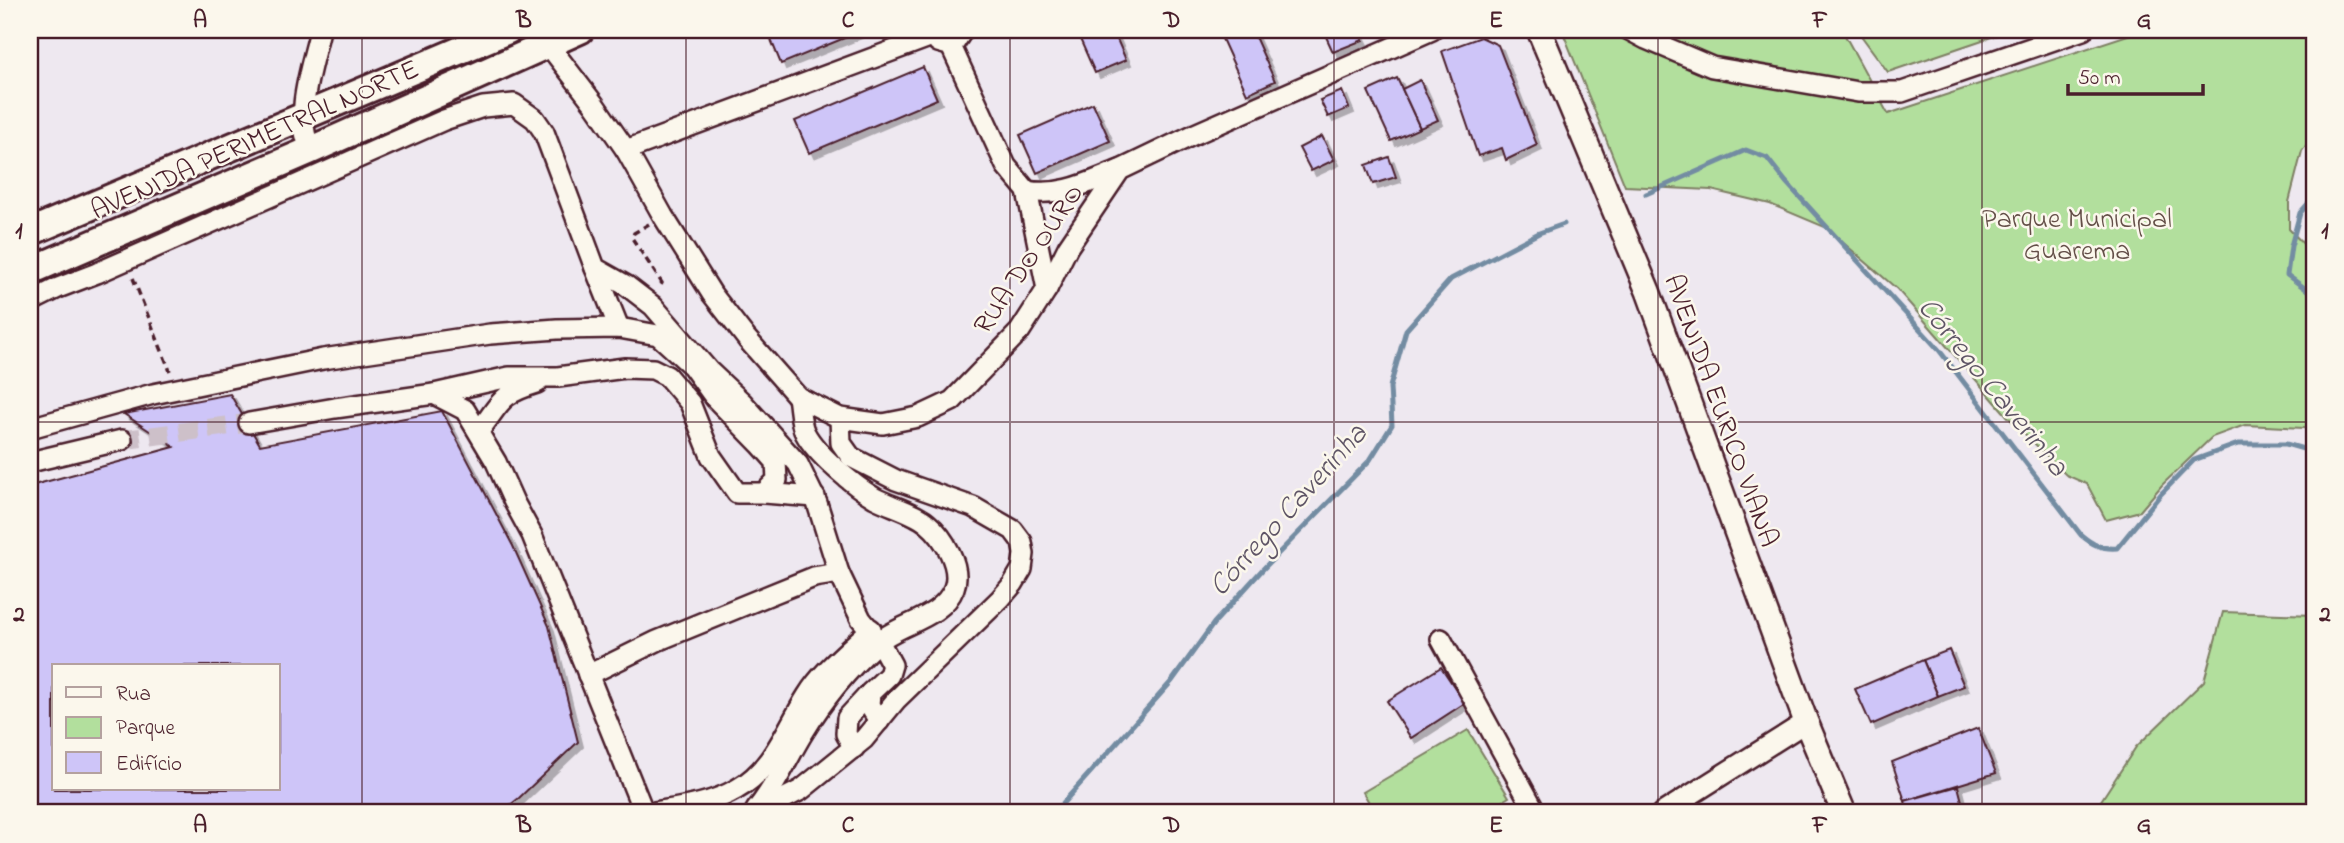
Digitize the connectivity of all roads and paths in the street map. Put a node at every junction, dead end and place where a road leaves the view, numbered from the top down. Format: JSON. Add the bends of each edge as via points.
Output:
{"nodes":[{"id":1,"x":320,"y":30,"type":"edge"},
{"id":2,"x":508,"y":30,"type":"edge"},
{"id":3,"x":580,"y":30,"type":"edge"},
{"id":4,"x":1432,"y":30,"type":"edge"},
{"id":5,"x":1539,"y":30,"type":"edge"},
{"id":6,"x":1629,"y":30,"type":"edge"},
{"id":7,"x":2083,"y":30,"type":"edge"},
{"id":8,"x":931,"y":33,"type":"edge"},
{"id":9,"x":957,"y":37,"type":"edge"},
{"id":10,"x":547,"y":44,"type":"junction"},
{"id":11,"x":302,"y":116,"type":"junction"},
{"id":12,"x":311,"y":149,"type":"junction"},
{"id":13,"x":626,"y":150,"type":"junction"},
{"id":14,"x":1120,"y":170,"type":"junction"},
{"id":15,"x":1027,"y":191,"type":"junction"},
{"id":16,"x":639,"y":229,"type":"dead end"},
{"id":17,"x":30,"y":232,"type":"edge"},
{"id":18,"x":126,"y":260,"type":"junction"},
{"id":19,"x":595,"y":268,"type":"junction"},
{"id":20,"x":30,"y":271,"type":"edge"},
{"id":21,"x":1047,"y":289,"type":"junction"},
{"id":22,"x":30,"y":302,"type":"edge"},
{"id":23,"x":648,"y":302,"type":"junction"},
{"id":24,"x":619,"y":328,"type":"junction"},
{"id":25,"x":663,"y":329,"type":"junction"},
{"id":26,"x":558,"y":377,"type":"junction"},
{"id":27,"x":178,"y":389,"type":"junction"},
{"id":28,"x":434,"y":394,"type":"junction"},
{"id":29,"x":798,"y":397,"type":"junction"},
{"id":30,"x":840,"y":418,"type":"junction"},
{"id":31,"x":249,"y":423,"type":"tunnel mouth"},
{"id":32,"x":30,"y":428,"type":"edge"},
{"id":33,"x":479,"y":431,"type":"junction"},
{"id":34,"x":122,"y":440,"type":"tunnel mouth"},
{"id":35,"x":30,"y":462,"type":"edge"},
{"id":36,"x":764,"y":493,"type":"junction"},
{"id":37,"x":815,"y":497,"type":"junction"},
{"id":38,"x":839,"y":573,"type":"junction"},
{"id":39,"x":875,"y":635,"type":"junction"},
{"id":40,"x":1441,"y":639,"type":"dead end"},
{"id":41,"x":587,"y":675,"type":"junction"},
{"id":42,"x":870,"y":693,"type":"junction"},
{"id":43,"x":879,"y":721,"type":"junction"},
{"id":44,"x":1806,"y":722,"type":"junction"},
{"id":45,"x":854,"y":748,"type":"junction"},
{"id":46,"x":646,"y":813,"type":"edge"},
{"id":47,"x":755,"y":813,"type":"edge"},
{"id":48,"x":1536,"y":813,"type":"edge"},
{"id":49,"x":1662,"y":813,"type":"edge"},
{"id":50,"x":1844,"y":813,"type":"edge"}],
"edges":[{"from":1,"to":11,"type":"street"},
{"from":2,"to":11,"type":"highway","name":"AVENIDA PERIMETRAL NORTE"},
{"from":3,"to":10,"type":"highway","name":"AVENIDA PERIMETRAL NORTE"},
{"from":4,"to":14,"type":"street","name":"RUA DO OURO"},
{"from":5,"to":44,"type":"main road","name":"AVENIDA EURICO VIANA","via":[[1648,291]]},
{"from":6,"to":7,"type":"street","via":[[1712,67],[1858,93],[1902,92]]},
{"from":8,"to":9,"type":"street","via":[[940,43]]},
{"from":8,"to":13,"type":"street"},
{"from":9,"to":15,"type":"street","via":[[1006,166]]},
{"from":10,"to":12,"type":"highway","name":"AVENIDA PERIMETRAL NORTE"},
{"from":10,"to":13,"type":"street","name":"RUA DO OURO"},
{"from":11,"to":12,"type":"street"},
{"from":11,"to":17,"type":"highway","name":"AVENIDA PERIMETRAL NORTE"},
{"from":12,"to":20,"type":"highway","name":"AVENIDA PERIMETRAL NORTE"},
{"from":13,"to":29,"type":"street","name":"RUA DO OURO","via":[[712,294]]},
{"from":14,"to":15,"type":"street","via":[[1069,190],[1046,195]]},
{"from":14,"to":21,"type":"street","name":"RUA DO OURO","via":[[1068,247]]},
{"from":15,"to":21,"type":"street"},
{"from":16,"to":23,"type":"path","via":[[632,238],[663,283]]},
{"from":18,"to":19,"type":"street","via":[[444,120],[483,107],[514,104],[544,132]]},
{"from":18,"to":22,"type":"street"},
{"from":18,"to":27,"type":"path"},
{"from":19,"to":23,"type":"street"},
{"from":19,"to":24,"type":"street"},
{"from":21,"to":30,"type":"street","name":"RUA DO OURO","via":[[1020,331],[952,401],[918,417],[883,424]]},
{"from":23,"to":25,"type":"street"},
{"from":24,"to":25,"type":"street"},
{"from":24,"to":27,"type":"street","via":[[429,342]]},
{"from":25,"to":36,"type":"street","via":[[715,398],[776,462],[777,480]]},
{"from":25,"to":37,"type":"street","via":[[743,404],[798,464]]},
{"from":26,"to":28,"type":"street","via":[[509,377]]},
{"from":26,"to":33,"type":"street","via":[[500,399]]},
{"from":26,"to":36,"type":"street","via":[[625,368],[653,369],[667,376],[690,403],[711,456],[729,484],[737,493]]},
{"from":27,"to":32,"type":"street"},
{"from":28,"to":31,"type":"street"},
{"from":28,"to":33,"type":"street","via":[[465,410]]},
{"from":29,"to":30,"type":"street","name":"RUA DO OURO"},
{"from":29,"to":39,"type":"street","via":[[804,432],[833,466],[873,496],[927,523],[946,547],[957,573],[953,590],[943,603],[927,615]]},
{"from":30,"to":43,"type":"street","via":[[841,443],[850,457],[896,480],[973,507],[1013,530],[1024,554],[1013,584]]},
{"from":33,"to":41,"type":"street","via":[[532,536]]},
{"from":34,"to":35,"type":"street"},
{"from":36,"to":37,"type":"street"},
{"from":37,"to":38,"type":"street"},
{"from":38,"to":39,"type":"street","via":[[861,619]]},
{"from":38,"to":41,"type":"street","via":[[767,596]]},
{"from":39,"to":42,"type":"street","via":[[892,665],[889,675]]},
{"from":39,"to":46,"type":"street","via":[[826,673],[808,694],[770,760],[739,788],[719,798]]},
{"from":39,"to":47,"type":"street","via":[[828,693]]},
{"from":40,"to":48,"type":"street"},
{"from":41,"to":46,"type":"street"},
{"from":42,"to":43,"type":"street","via":[[869,705]]},
{"from":42,"to":45,"type":"street","via":[[847,718],[846,734]]},
{"from":43,"to":45,"type":"street"},
{"from":44,"to":49,"type":"street"},
{"from":44,"to":50,"type":"main road","name":"AVENIDA EURICO VIANA"},
{"from":45,"to":47,"type":"street","via":[[802,790]]}]}
